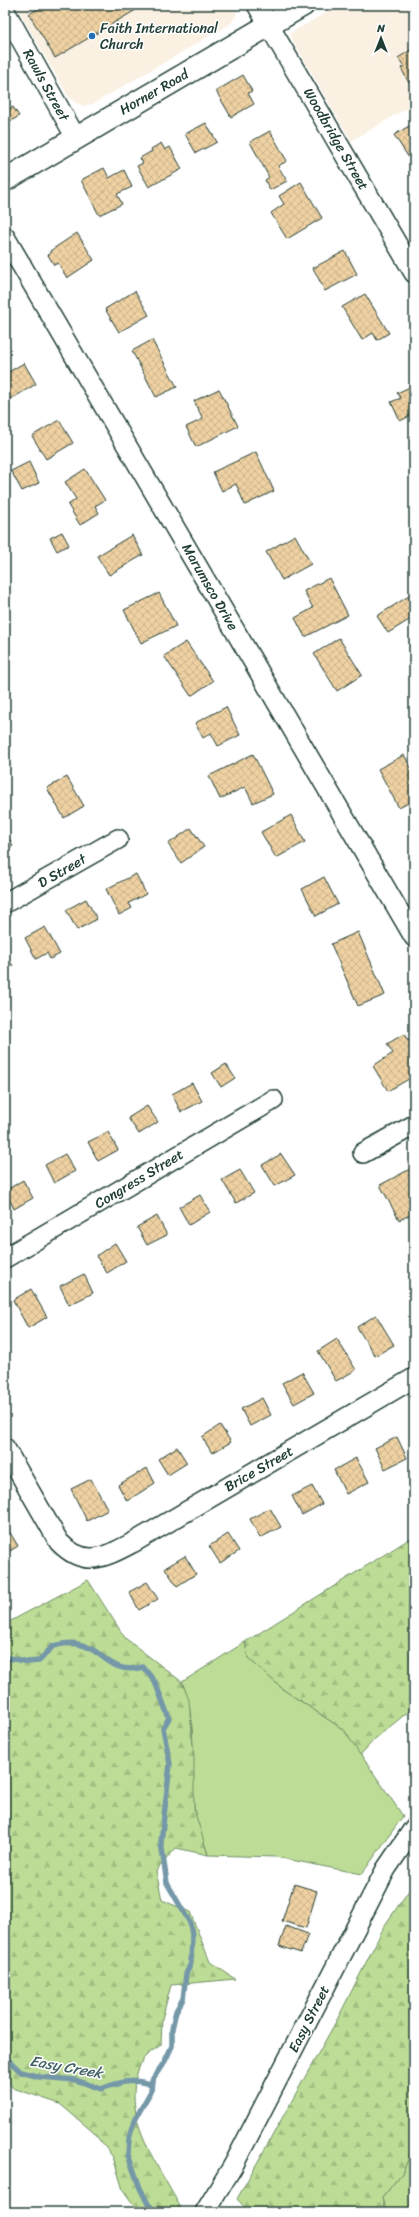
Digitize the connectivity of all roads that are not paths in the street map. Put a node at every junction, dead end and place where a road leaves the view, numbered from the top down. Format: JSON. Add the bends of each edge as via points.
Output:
{"nodes":[{"id":1,"x":257,"y":5,"type":"edge"},
{"id":2,"x":303,"y":5,"type":"edge"},
{"id":3,"x":5,"y":11,"type":"edge"},
{"id":4,"x":269,"y":25,"type":"junction"},
{"id":5,"x":76,"y":138,"type":"junction"},
{"id":6,"x":5,"y":180,"type":"edge"},
{"id":7,"x":5,"y":237,"type":"edge"},
{"id":8,"x":414,"y":273,"type":"edge"},
{"id":9,"x":118,"y":839,"type":"dead end"},
{"id":10,"x":5,"y":903,"type":"edge"},
{"id":11,"x":414,"y":937,"type":"edge"},
{"id":12,"x":273,"y":1100,"type":"dead end"},
{"id":13,"x":414,"y":1125,"type":"edge"},
{"id":14,"x":363,"y":1153,"type":"dead end"},
{"id":15,"x":5,"y":1258,"type":"edge"},
{"id":16,"x":414,"y":1378,"type":"edge"},
{"id":17,"x":5,"y":1448,"type":"edge"},
{"id":18,"x":414,"y":1828,"type":"edge"},
{"id":19,"x":207,"y":2208,"type":"edge"}],
"edges":[{"from":1,"to":4,"type":"street","name":"Woodbridge Street"},
{"from":2,"to":4,"type":"main road","name":"Horner Road"},
{"from":3,"to":5,"type":"street","name":"Rawls Street"},
{"from":4,"to":5,"type":"main road","name":"Horner Road"},
{"from":4,"to":8,"type":"street","name":"Woodbridge Street"},
{"from":5,"to":6,"type":"main road","name":"Horner Road"},
{"from":7,"to":11,"type":"street","name":"Marumsco Drive"},
{"from":9,"to":10,"type":"street","name":"D Street"},
{"from":12,"to":15,"type":"street","name":"Congress Street"},
{"from":13,"to":14,"type":"street"},
{"from":16,"to":17,"type":"street","name":"Brice Street","via":[[136,1541],[92,1559],[68,1551],[59,1542]]},
{"from":18,"to":19,"type":"street","name":"Easy Street","via":[[386,1870],[233,2166]]}]}
